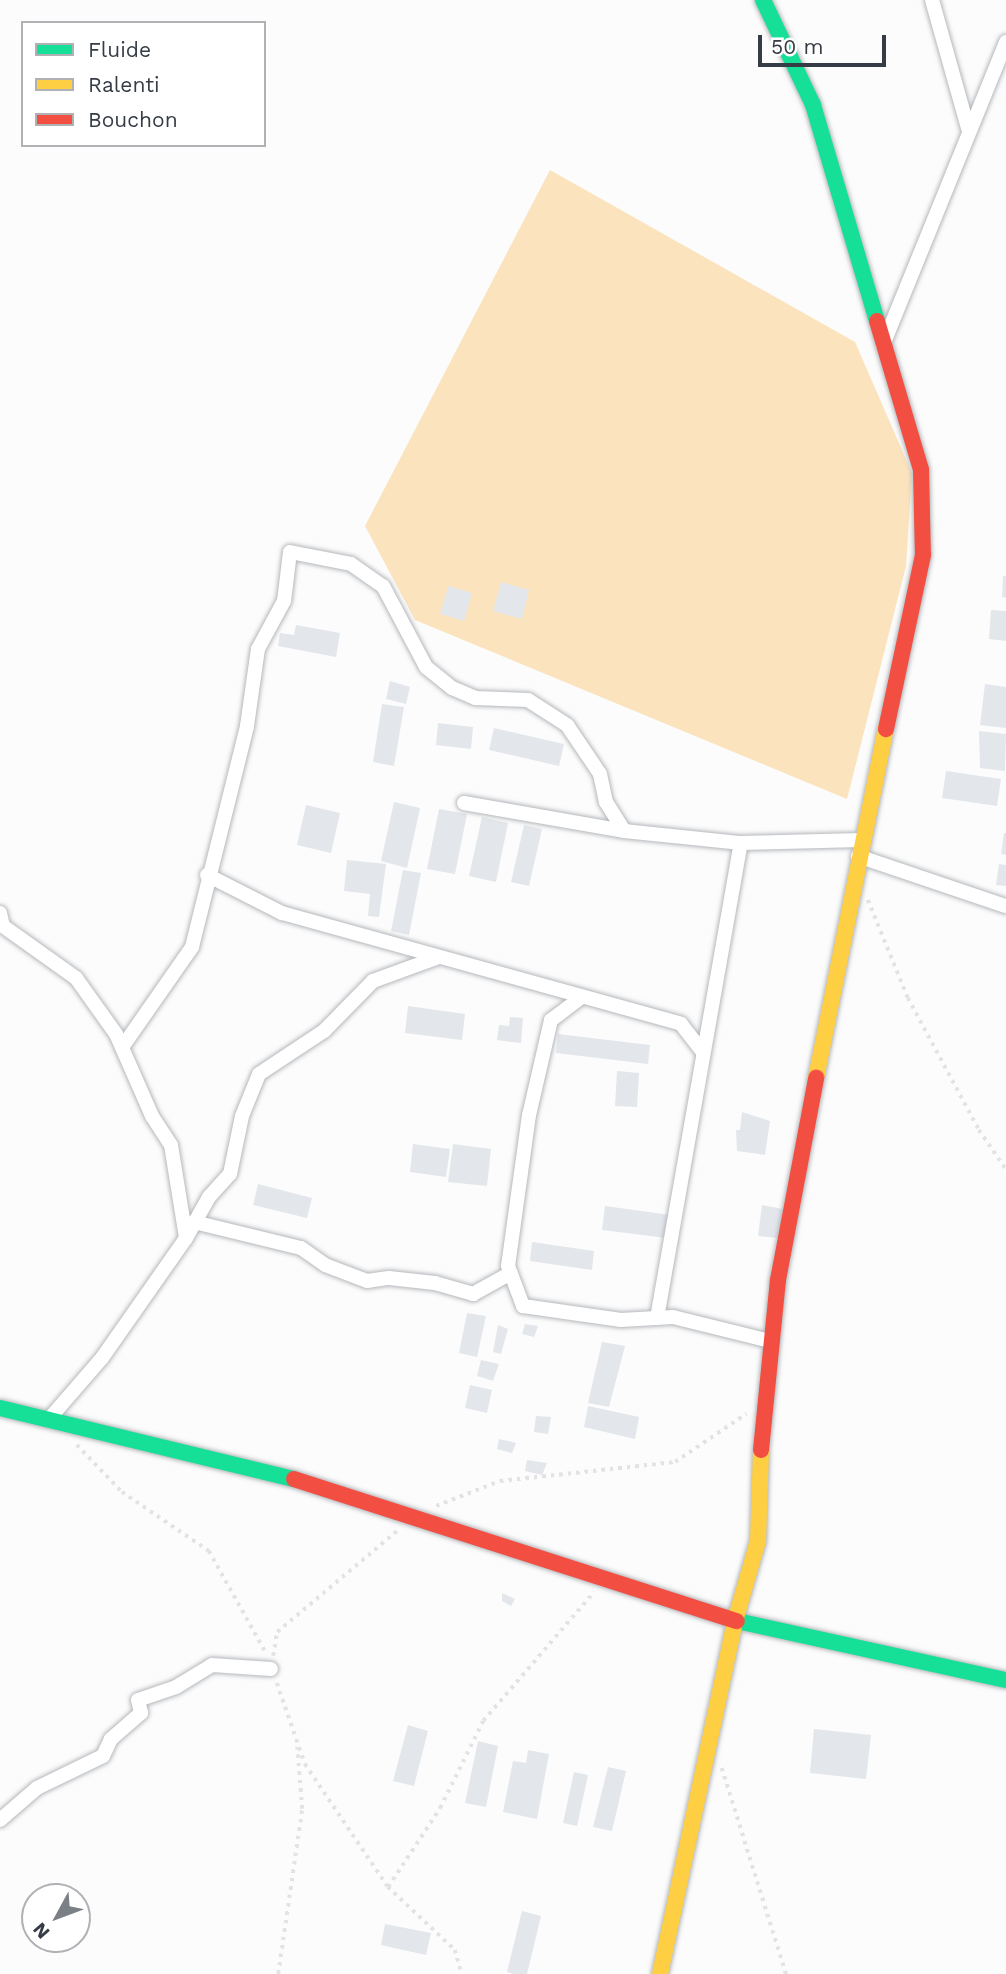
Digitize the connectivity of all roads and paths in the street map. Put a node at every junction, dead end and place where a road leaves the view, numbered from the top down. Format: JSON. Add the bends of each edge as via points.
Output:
{"nodes":[{"id":1,"x":763,"y":0,"type":"edge"},
{"id":2,"x":932,"y":0,"type":"edge"},
{"id":3,"x":1006,"y":42,"type":"edge"},
{"id":4,"x":968,"y":128,"type":"junction"},
{"id":5,"x":883,"y":345,"type":"junction"},
{"id":6,"x":464,"y":803,"type":"dead end"},
{"id":7,"x":624,"y":831,"type":"junction"},
{"id":8,"x":862,"y":839,"type":"junction"},
{"id":9,"x":741,"y":843,"type":"junction"},
{"id":10,"x":858,"y":856,"type":"junction"},
{"id":11,"x":207,"y":875,"type":"junction"},
{"id":12,"x":863,"y":886,"type":"dead end"},
{"id":13,"x":1006,"y":906,"type":"edge"},
{"id":14,"x":0,"y":913,"type":"edge"},
{"id":15,"x":436,"y":958,"type":"junction"},
{"id":16,"x":579,"y":999,"type":"junction"},
{"id":17,"x":123,"y":1046,"type":"junction"},
{"id":18,"x":703,"y":1052,"type":"junction"},
{"id":19,"x":1006,"y":1169,"type":"edge"},
{"id":20,"x":194,"y":1222,"type":"junction"},
{"id":21,"x":186,"y":1238,"type":"junction"},
{"id":22,"x":511,"y":1273,"type":"junction"},
{"id":23,"x":657,"y":1318,"type":"junction"},
{"id":24,"x":771,"y":1341,"type":"junction"},
{"id":25,"x":763,"y":1403,"type":"junction"},
{"id":26,"x":0,"y":1408,"type":"edge"},
{"id":27,"x":50,"y":1418,"type":"junction"},
{"id":28,"x":414,"y":1518,"type":"junction"},
{"id":29,"x":605,"y":1579,"type":"junction"},
{"id":30,"x":735,"y":1620,"type":"junction"},
{"id":31,"x":271,"y":1669,"type":"junction"},
{"id":32,"x":1006,"y":1680,"type":"edge"},
{"id":33,"x":297,"y":1740,"type":"junction"},
{"id":34,"x":719,"y":1758,"type":"dead end"},
{"id":35,"x":0,"y":1820,"type":"edge"},
{"id":36,"x":387,"y":1887,"type":"junction"},
{"id":37,"x":278,"y":1974,"type":"edge"},
{"id":38,"x":462,"y":1974,"type":"edge"},
{"id":39,"x":660,"y":1974,"type":"edge"},
{"id":40,"x":786,"y":1974,"type":"edge"}],
"edges":[{"from":1,"to":5,"type":"street","via":[[813,105]]},
{"from":2,"to":4,"type":"street"},
{"from":3,"to":4,"type":"street"},
{"from":4,"to":5,"type":"street"},
{"from":5,"to":8,"type":"street","via":[[921,470],[923,555]]},
{"from":6,"to":7,"type":"street"},
{"from":7,"to":9,"type":"street"},
{"from":7,"to":11,"type":"street","via":[[606,802],[600,774],[567,725],[528,700],[475,698],[452,688],[426,667],[383,586],[351,564],[290,551],[284,601],[258,649],[247,726]]},
{"from":8,"to":9,"type":"street"},
{"from":8,"to":10,"type":"street"},
{"from":9,"to":18,"type":"street"},
{"from":10,"to":13,"type":"street"},
{"from":10,"to":24,"type":"street"},
{"from":11,"to":15,"type":"street","via":[[282,913]]},
{"from":11,"to":17,"type":"street","via":[[192,947]]},
{"from":12,"to":19,"type":"path","via":[[908,998],[979,1130]]},
{"from":14,"to":17,"type":"street","via":[[3,926],[76,978]]},
{"from":15,"to":16,"type":"street"},
{"from":15,"to":20,"type":"street","via":[[373,981],[324,1031],[259,1074],[242,1116],[230,1174]]},
{"from":16,"to":18,"type":"street","via":[[681,1024]]},
{"from":16,"to":22,"type":"street","via":[[551,1020],[529,1115]]},
{"from":17,"to":21,"type":"street","via":[[152,1116],[171,1145]]},
{"from":18,"to":23,"type":"street"},
{"from":20,"to":21,"type":"street"},
{"from":20,"to":22,"type":"street","via":[[301,1248],[325,1265],[367,1281],[389,1278],[435,1283],[473,1294]]},
{"from":21,"to":27,"type":"street","via":[[102,1358]]},
{"from":22,"to":23,"type":"street","via":[[523,1306],[621,1321]]},
{"from":23,"to":24,"type":"street","via":[[673,1317]]},
{"from":24,"to":25,"type":"street"},
{"from":25,"to":28,"type":"path","via":[[674,1462],[500,1481],[458,1493]]},
{"from":25,"to":30,"type":"street","via":[[758,1541]]},
{"from":26,"to":27,"type":"street"},
{"from":27,"to":28,"type":"street","via":[[281,1475]]},
{"from":27,"to":31,"type":"path","via":[[122,1492],[209,1551]]},
{"from":28,"to":29,"type":"street"},
{"from":28,"to":31,"type":"path","via":[[277,1632]]},
{"from":29,"to":30,"type":"street"},
{"from":29,"to":36,"type":"path","via":[[483,1721],[440,1808]]},
{"from":30,"to":32,"type":"street"},
{"from":30,"to":39,"type":"street"},
{"from":31,"to":33,"type":"path"},
{"from":31,"to":35,"type":"street","via":[[212,1665],[176,1687],[138,1700],[141,1713],[111,1739],[103,1756],[37,1788]]},
{"from":33,"to":36,"type":"path","via":[[305,1764]]},
{"from":33,"to":37,"type":"path","via":[[302,1809]]},
{"from":34,"to":40,"type":"path"},
{"from":36,"to":38,"type":"path","via":[[455,1950]]}]}
